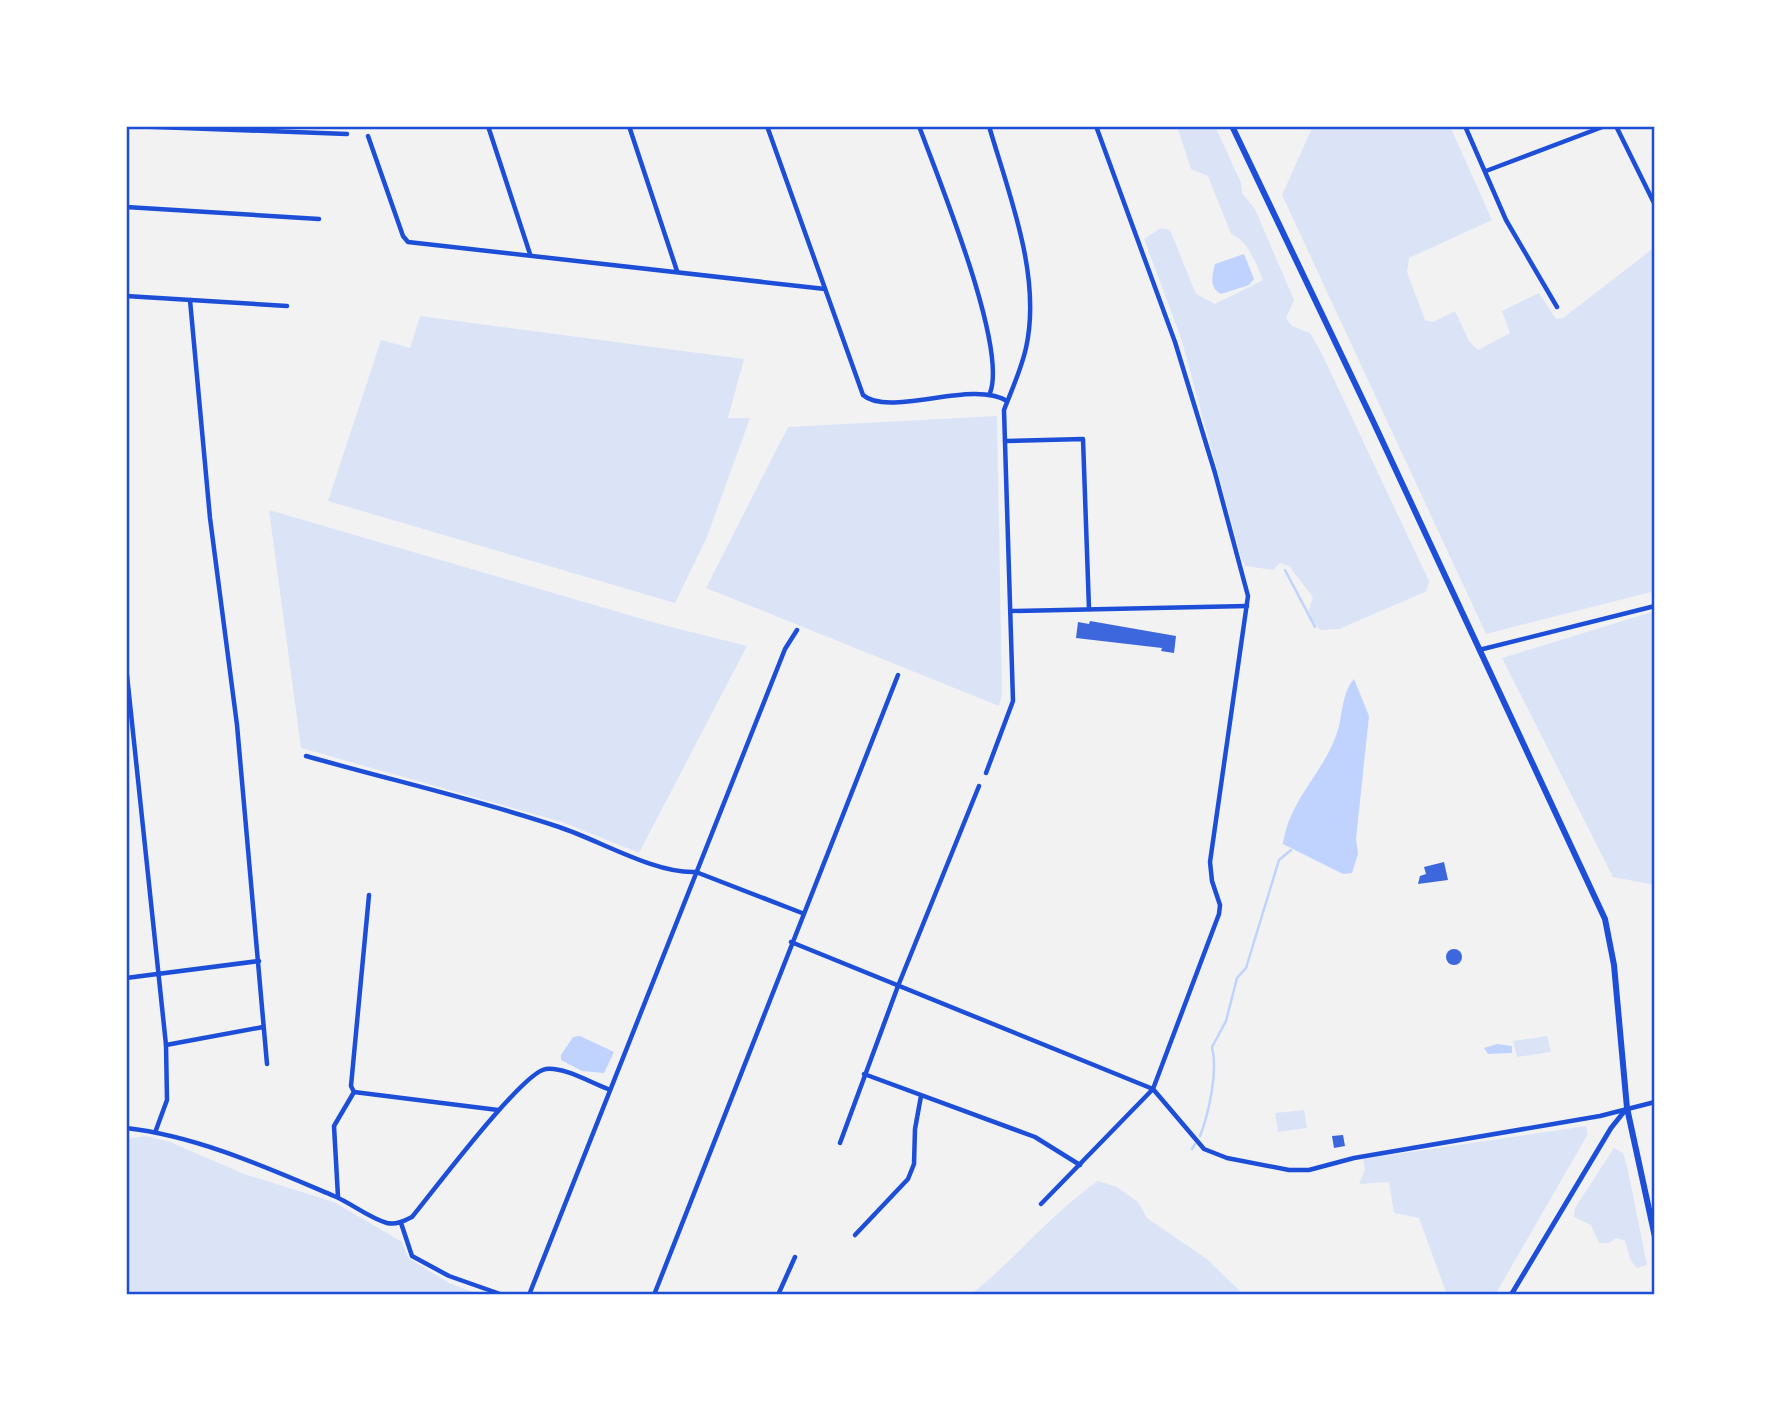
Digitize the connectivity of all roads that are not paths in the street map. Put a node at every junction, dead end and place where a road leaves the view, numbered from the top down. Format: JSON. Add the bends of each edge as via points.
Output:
{"nodes":[{"id":1,"x":129,"y":126,"type":"edge"},
{"id":2,"x":488,"y":126,"type":"edge"},
{"id":3,"x":629,"y":126,"type":"edge"},
{"id":4,"x":767,"y":126,"type":"edge"},
{"id":5,"x":919,"y":126,"type":"edge"},
{"id":6,"x":989,"y":126,"type":"edge"},
{"id":7,"x":1096,"y":126,"type":"edge"},
{"id":8,"x":1231,"y":126,"type":"edge"},
{"id":9,"x":1465,"y":126,"type":"edge"},
{"id":10,"x":1605,"y":126,"type":"edge"},
{"id":11,"x":1616,"y":126,"type":"edge"},
{"id":12,"x":347,"y":134,"type":"dead end"},
{"id":13,"x":368,"y":136,"type":"dead end"},
{"id":14,"x":1486,"y":171,"type":"junction"},
{"id":15,"x":1655,"y":205,"type":"edge"},
{"id":16,"x":126,"y":207,"type":"edge"},
{"id":17,"x":319,"y":219,"type":"dead end"},
{"id":18,"x":530,"y":254,"type":"junction"},
{"id":19,"x":677,"y":271,"type":"junction"},
{"id":20,"x":825,"y":289,"type":"junction"},
{"id":21,"x":126,"y":296,"type":"edge"},
{"id":22,"x":190,"y":300,"type":"junction"},
{"id":23,"x":287,"y":306,"type":"dead end"},
{"id":24,"x":1557,"y":307,"type":"dead end"},
{"id":25,"x":990,"y":393,"type":"junction"},
{"id":26,"x":1007,"y":401,"type":"junction"},
{"id":27,"x":1005,"y":441,"type":"junction"},
{"id":28,"x":1247,"y":606,"type":"junction"},
{"id":29,"x":1655,"y":606,"type":"edge"},
{"id":30,"x":1089,"y":609,"type":"junction"},
{"id":31,"x":1011,"y":611,"type":"junction"},
{"id":32,"x":797,"y":630,"type":"dead end"},
{"id":33,"x":1479,"y":650,"type":"junction"},
{"id":34,"x":126,"y":666,"type":"edge"},
{"id":35,"x":898,"y":675,"type":"dead end"},
{"id":36,"x":306,"y":756,"type":"dead end"},
{"id":37,"x":986,"y":773,"type":"dead end"},
{"id":38,"x":979,"y":786,"type":"dead end"},
{"id":39,"x":696,"y":872,"type":"junction"},
{"id":40,"x":369,"y":895,"type":"dead end"},
{"id":41,"x":802,"y":913,"type":"junction"},
{"id":42,"x":791,"y":942,"type":"junction"},
{"id":43,"x":259,"y":961,"type":"junction"},
{"id":44,"x":158,"y":974,"type":"junction"},
{"id":45,"x":126,"y":978,"type":"edge"},
{"id":46,"x":898,"y":986,"type":"junction"},
{"id":47,"x":263,"y":1027,"type":"junction"},
{"id":48,"x":166,"y":1045,"type":"junction"},
{"id":49,"x":267,"y":1064,"type":"dead end"},
{"id":50,"x":864,"y":1074,"type":"junction"},
{"id":51,"x":608,"y":1089,"type":"junction"},
{"id":52,"x":1153,"y":1089,"type":"junction"},
{"id":53,"x":354,"y":1092,"type":"junction"},
{"id":54,"x":921,"y":1096,"type":"junction"},
{"id":55,"x":1655,"y":1102,"type":"edge"},
{"id":56,"x":1627,"y":1108,"type":"junction"},
{"id":57,"x":499,"y":1110,"type":"junction"},
{"id":58,"x":126,"y":1128,"type":"edge"},
{"id":59,"x":156,"y":1130,"type":"junction"},
{"id":60,"x":840,"y":1143,"type":"dead end"},
{"id":61,"x":1080,"y":1165,"type":"junction"},
{"id":62,"x":338,"y":1197,"type":"junction"},
{"id":63,"x":1041,"y":1204,"type":"dead end"},
{"id":64,"x":401,"y":1223,"type":"junction"},
{"id":65,"x":855,"y":1236,"type":"dead end"},
{"id":66,"x":1655,"y":1237,"type":"edge"},
{"id":67,"x":795,"y":1257,"type":"dead end"},
{"id":68,"x":503,"y":1295,"type":"edge"},
{"id":69,"x":529,"y":1295,"type":"edge"},
{"id":70,"x":654,"y":1295,"type":"edge"},
{"id":71,"x":778,"y":1295,"type":"edge"},
{"id":72,"x":1511,"y":1295,"type":"edge"}],
"edges":[{"from":1,"to":12,"type":"street"},
{"from":2,"to":18,"type":"street"},
{"from":3,"to":19,"type":"street"},
{"from":4,"to":20,"type":"street"},
{"from":5,"to":25,"type":"street","via":[[980,297],[989,340]]},
{"from":6,"to":26,"type":"street","via":[[1030,295],[1027,346]]},
{"from":7,"to":28,"type":"street","via":[[1175,342],[1215,473]]},
{"from":8,"to":33,"type":"main road"},
{"from":9,"to":14,"type":"street"},
{"from":10,"to":14,"type":"street"},
{"from":11,"to":15,"type":"street"},
{"from":13,"to":18,"type":"street","via":[[408,242]]},
{"from":14,"to":24,"type":"street","via":[[1506,220]]},
{"from":16,"to":17,"type":"street"},
{"from":18,"to":19,"type":"street"},
{"from":19,"to":20,"type":"street"},
{"from":20,"to":25,"type":"street","via":[[867,399],[889,402]]},
{"from":21,"to":22,"type":"street"},
{"from":22,"to":23,"type":"street"},
{"from":22,"to":43,"type":"street"},
{"from":25,"to":26,"type":"street"},
{"from":26,"to":27,"type":"street"},
{"from":27,"to":30,"type":"street","via":[[1083,439]]},
{"from":27,"to":31,"type":"street"},
{"from":28,"to":30,"type":"street"},
{"from":28,"to":52,"type":"street","via":[[1210,862],[1219,914]]},
{"from":29,"to":33,"type":"street"},
{"from":30,"to":31,"type":"street"},
{"from":31,"to":37,"type":"street","via":[[1013,701]]},
{"from":32,"to":39,"type":"street","via":[[785,649]]},
{"from":33,"to":56,"type":"main road","via":[[1605,919],[1614,965]]},
{"from":34,"to":44,"type":"street"},
{"from":35,"to":41,"type":"street"},
{"from":36,"to":39,"type":"street","via":[[559,827],[656,864]]},
{"from":38,"to":46,"type":"street"},
{"from":39,"to":41,"type":"street"},
{"from":39,"to":51,"type":"street"},
{"from":40,"to":53,"type":"street"},
{"from":41,"to":42,"type":"street"},
{"from":42,"to":46,"type":"street"},
{"from":42,"to":70,"type":"street"},
{"from":43,"to":44,"type":"street"},
{"from":43,"to":47,"type":"street"},
{"from":44,"to":45,"type":"street"},
{"from":44,"to":48,"type":"street"},
{"from":46,"to":50,"type":"street"},
{"from":46,"to":52,"type":"street"},
{"from":47,"to":48,"type":"street"},
{"from":47,"to":49,"type":"street"},
{"from":48,"to":59,"type":"street","via":[[167,1100]]},
{"from":50,"to":54,"type":"street"},
{"from":50,"to":60,"type":"street"},
{"from":51,"to":57,"type":"street","via":[[544,1069]]},
{"from":51,"to":69,"type":"street"},
{"from":52,"to":56,"type":"street","via":[[1204,1149],[1289,1170],[1309,1170],[1354,1157]]},
{"from":52,"to":61,"type":"street"},
{"from":53,"to":57,"type":"street"},
{"from":53,"to":62,"type":"street","via":[[334,1126]]},
{"from":54,"to":61,"type":"street","via":[[1035,1137]]},
{"from":54,"to":65,"type":"street","via":[[914,1164],[908,1179]]},
{"from":55,"to":56,"type":"street"},
{"from":56,"to":66,"type":"main road"},
{"from":56,"to":72,"type":"street"},
{"from":57,"to":64,"type":"street","via":[[412,1217]]},
{"from":58,"to":59,"type":"street"},
{"from":59,"to":62,"type":"street"},
{"from":61,"to":63,"type":"street"},
{"from":62,"to":64,"type":"street","via":[[386,1222]]},
{"from":64,"to":68,"type":"street","via":[[412,1256],[449,1276]]},
{"from":67,"to":71,"type":"street"}]}
